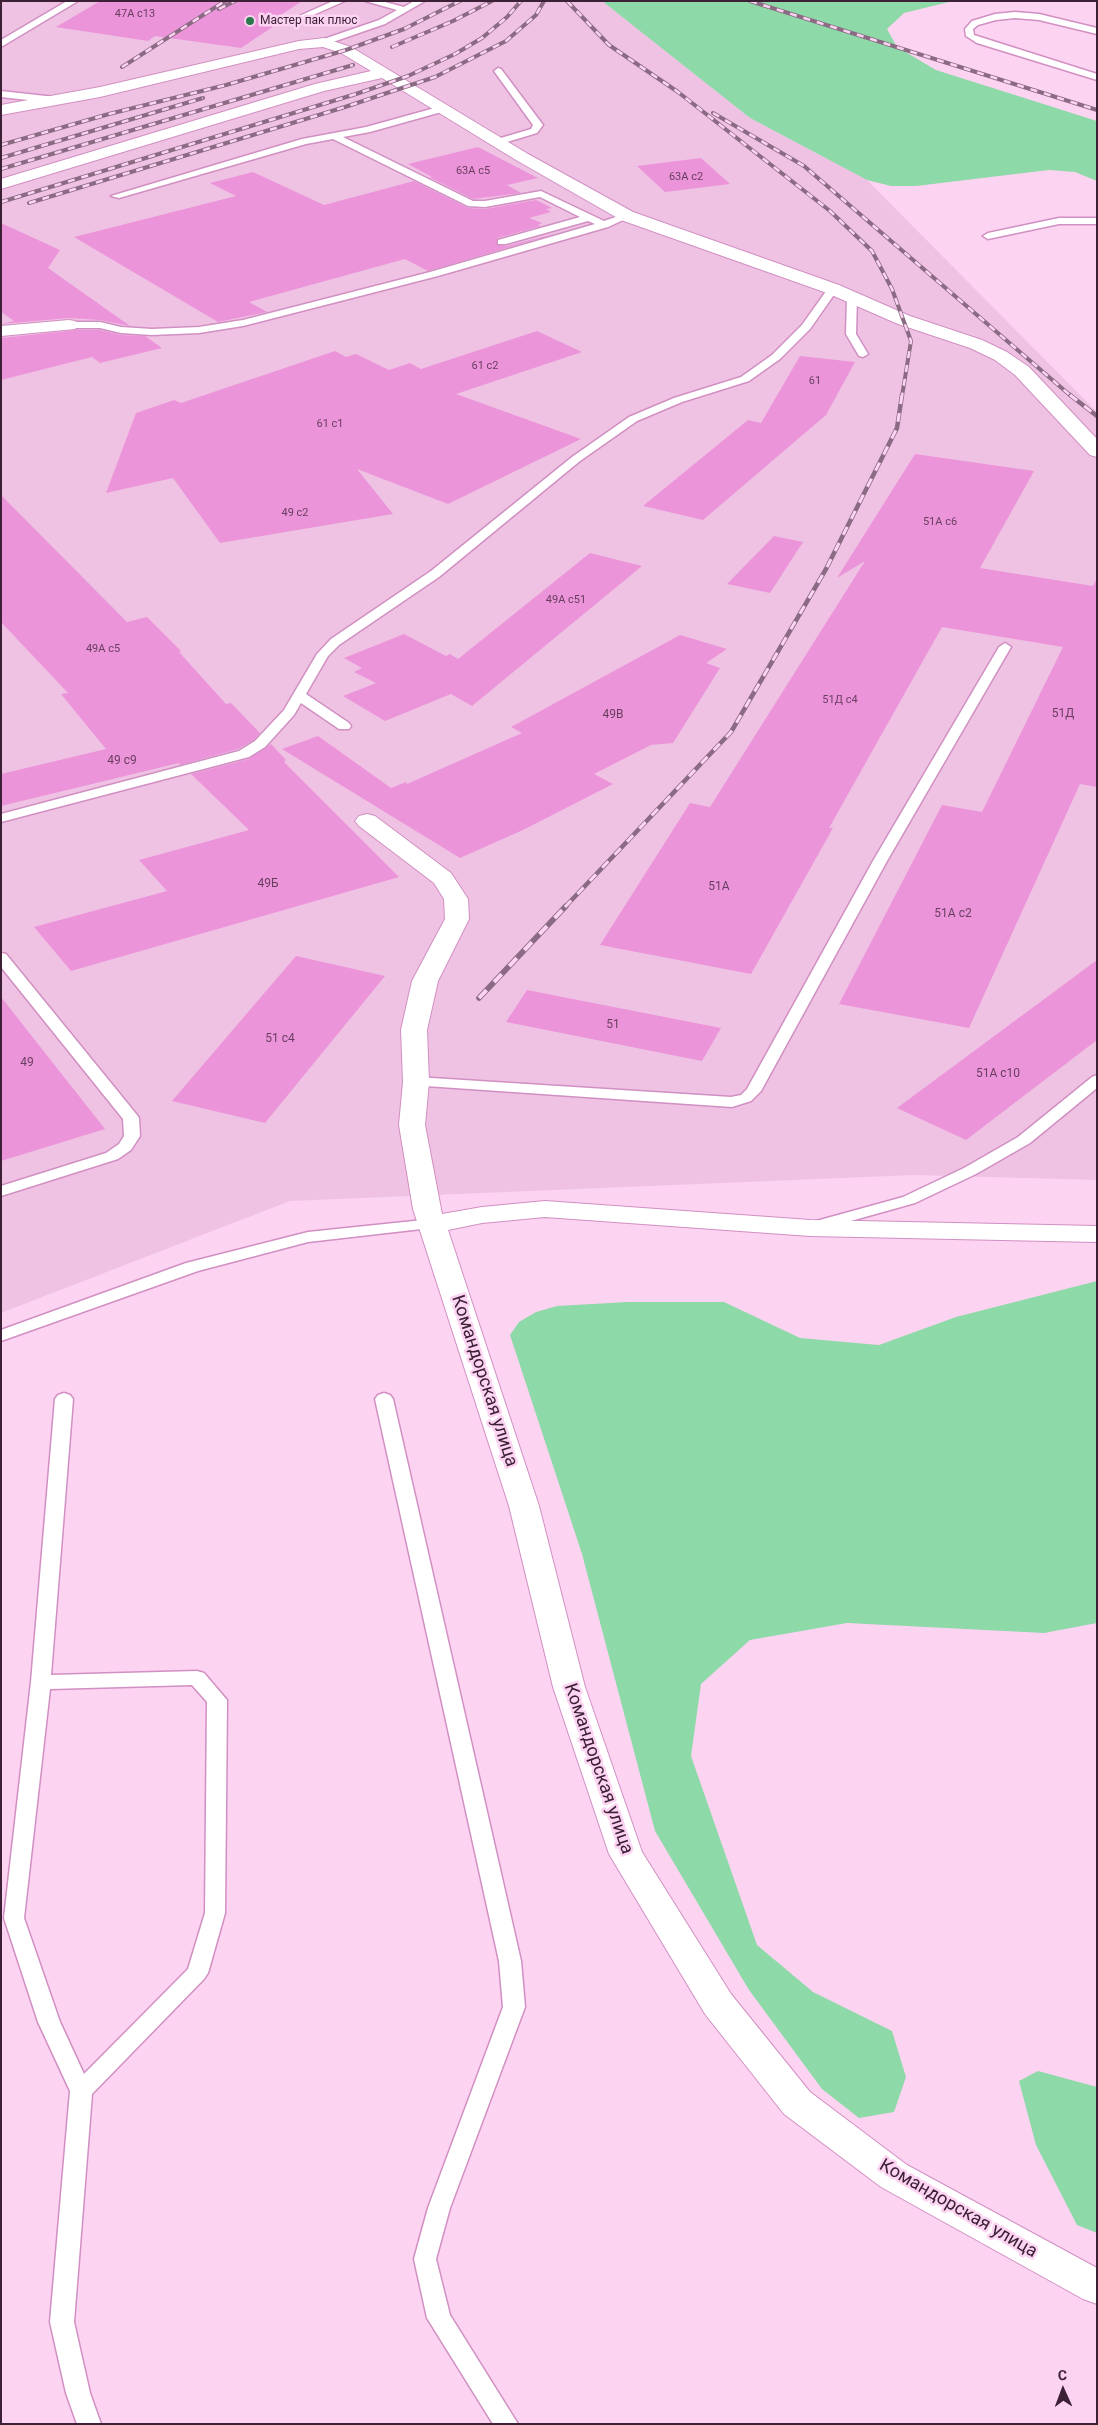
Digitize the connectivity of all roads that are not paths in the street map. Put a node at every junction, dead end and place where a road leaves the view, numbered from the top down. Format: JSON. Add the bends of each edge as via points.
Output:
{"nodes":[{"id":1,"x":74,"y":1,"type":"edge"},
{"id":2,"x":341,"y":1,"type":"edge"},
{"id":3,"x":370,"y":1,"type":"edge"},
{"id":4,"x":421,"y":1,"type":"edge"},
{"id":5,"x":406,"y":10,"type":"junction"},
{"id":6,"x":292,"y":21,"type":"dead end"},
{"id":7,"x":1097,"y":31,"type":"edge"},
{"id":8,"x":324,"y":42,"type":"junction"},
{"id":9,"x":1,"y":44,"type":"edge"},
{"id":10,"x":498,"y":71,"type":"dead end"},
{"id":11,"x":384,"y":73,"type":"junction"},
{"id":12,"x":1097,"y":77,"type":"edge"},
{"id":13,"x":1,"y":94,"type":"edge"},
{"id":14,"x":55,"y":100,"type":"junction"},
{"id":15,"x":442,"y":108,"type":"junction"},
{"id":16,"x":1,"y":110,"type":"edge"},
{"id":17,"x":332,"y":135,"type":"junction"},
{"id":18,"x":497,"y":142,"type":"junction"},
{"id":19,"x":1,"y":184,"type":"edge"},
{"id":20,"x":116,"y":196,"type":"dead end"},
{"id":21,"x":627,"y":216,"type":"junction"},
{"id":22,"x":588,"y":218,"type":"junction"},
{"id":23,"x":1097,"y":221,"type":"edge"},
{"id":24,"x":604,"y":225,"type":"junction"},
{"id":25,"x":988,"y":236,"type":"dead end"},
{"id":26,"x":502,"y":242,"type":"dead end"},
{"id":27,"x":833,"y":288,"type":"junction"},
{"id":28,"x":852,"y":297,"type":"junction"},
{"id":29,"x":69,"y":325,"type":"joint"},
{"id":30,"x":1,"y":331,"type":"edge"},
{"id":31,"x":863,"y":354,"type":"dead end"},
{"id":32,"x":1097,"y":451,"type":"edge"},
{"id":33,"x":1005,"y":647,"type":"dead end"},
{"id":34,"x":298,"y":695,"type":"junction"},
{"id":35,"x":344,"y":726,"type":"dead end"},
{"id":36,"x":1,"y":818,"type":"edge"},
{"id":37,"x":367,"y":821,"type":"dead end"},
{"id":38,"x":1,"y":957,"type":"edge"},
{"id":39,"x":1097,"y":1080,"type":"edge"},
{"id":40,"x":416,"y":1082,"type":"junction"},
{"id":41,"x":1,"y":1191,"type":"edge"},
{"id":42,"x":433,"y":1224,"type":"junction"},
{"id":43,"x":810,"y":1228,"type":"junction"},
{"id":44,"x":1097,"y":1234,"type":"edge"},
{"id":45,"x":1,"y":1336,"type":"edge"},
{"id":46,"x":64,"y":1399,"type":"dead end"},
{"id":47,"x":384,"y":1399,"type":"dead end"},
{"id":48,"x":41,"y":1682,"type":"junction"},
{"id":49,"x":81,"y":2091,"type":"junction"},
{"id":50,"x":1097,"y":2287,"type":"edge"},
{"id":51,"x":89,"y":2424,"type":"edge"},
{"id":52,"x":506,"y":2424,"type":"edge"}],
"edges":[{"from":1,"to":9,"type":"lane"},
{"from":2,"to":6,"type":"lane"},
{"from":3,"to":5,"type":"lane"},
{"from":4,"to":5,"type":"lane"},
{"from":5,"to":8,"type":"lane"},
{"from":7,"to":12,"type":"lane","via":[[1039,17],[1015,15],[975,23],[969,29],[970,36],[980,41]]},
{"from":8,"to":11,"type":"street","via":[[346,50]]},
{"from":8,"to":14,"type":"street"},
{"from":10,"to":18,"type":"lane","via":[[538,125],[534,131]]},
{"from":11,"to":15,"type":"street"},
{"from":11,"to":19,"type":"street","via":[[320,87]]},
{"from":13,"to":14,"type":"lane"},
{"from":14,"to":16,"type":"street"},
{"from":15,"to":17,"type":"lane","via":[[367,130]]},
{"from":15,"to":18,"type":"street"},
{"from":17,"to":20,"type":"lane"},
{"from":17,"to":22,"type":"lane","via":[[472,204],[540,194]]},
{"from":18,"to":21,"type":"street"},
{"from":21,"to":24,"type":"lane"},
{"from":21,"to":27,"type":"street"},
{"from":22,"to":24,"type":"lane"},
{"from":22,"to":26,"type":"lane"},
{"from":23,"to":25,"type":"lane","via":[[1059,221]]},
{"from":24,"to":29,"type":"lane","via":[[434,274],[243,323],[199,330],[152,332],[100,325]]},
{"from":27,"to":28,"type":"street"},
{"from":27,"to":34,"type":"lane","via":[[806,327],[776,357],[745,379],[678,400],[633,419],[600,442],[435,574],[335,642],[323,654]]},
{"from":28,"to":31,"type":"lane","via":[[851,334]]},
{"from":28,"to":32,"type":"street","via":[[1001,356],[1022,371]]},
{"from":29,"to":30,"type":"street"},
{"from":33,"to":40,"type":"lane","via":[[746,1098],[732,1102]]},
{"from":34,"to":35,"type":"lane"},
{"from":34,"to":36,"type":"lane","via":[[289,712],[260,744],[244,754]]},
{"from":37,"to":40,"type":"street","name":"Командорская улица","via":[[443,878],[456,899],[457,919],[425,981],[414,1030]]},
{"from":38,"to":41,"type":"lane","via":[[131,1118],[132,1136],[125,1147],[112,1156]]},
{"from":39,"to":43,"type":"lane","via":[[1024,1140],[970,1171],[909,1200]]},
{"from":40,"to":42,"type":"street","name":"Командорская улица","via":[[412,1125],[427,1209]]},
{"from":42,"to":43,"type":"street","via":[[545,1209]]},
{"from":42,"to":45,"type":"lane","via":[[308,1237],[192,1268]]},
{"from":42,"to":50,"type":"street","name":"Командорская улица","via":[[524,1506],[569,1687],[626,1854],[718,2004],[797,2103],[894,2176]]},
{"from":43,"to":44,"type":"street"},
{"from":46,"to":48,"type":"lane"},
{"from":47,"to":52,"type":"lane","via":[[510,1961],[514,2007],[440,2208],[425,2259],[439,2318]]},
{"from":48,"to":49,"type":"lane","via":[[14,1918],[48,2022]]},
{"from":48,"to":49,"type":"lane","via":[[197,1678],[217,1700],[215,1913],[197,1973]]},
{"from":49,"to":51,"type":"lane","via":[[62,2322],[78,2394]]}]}
